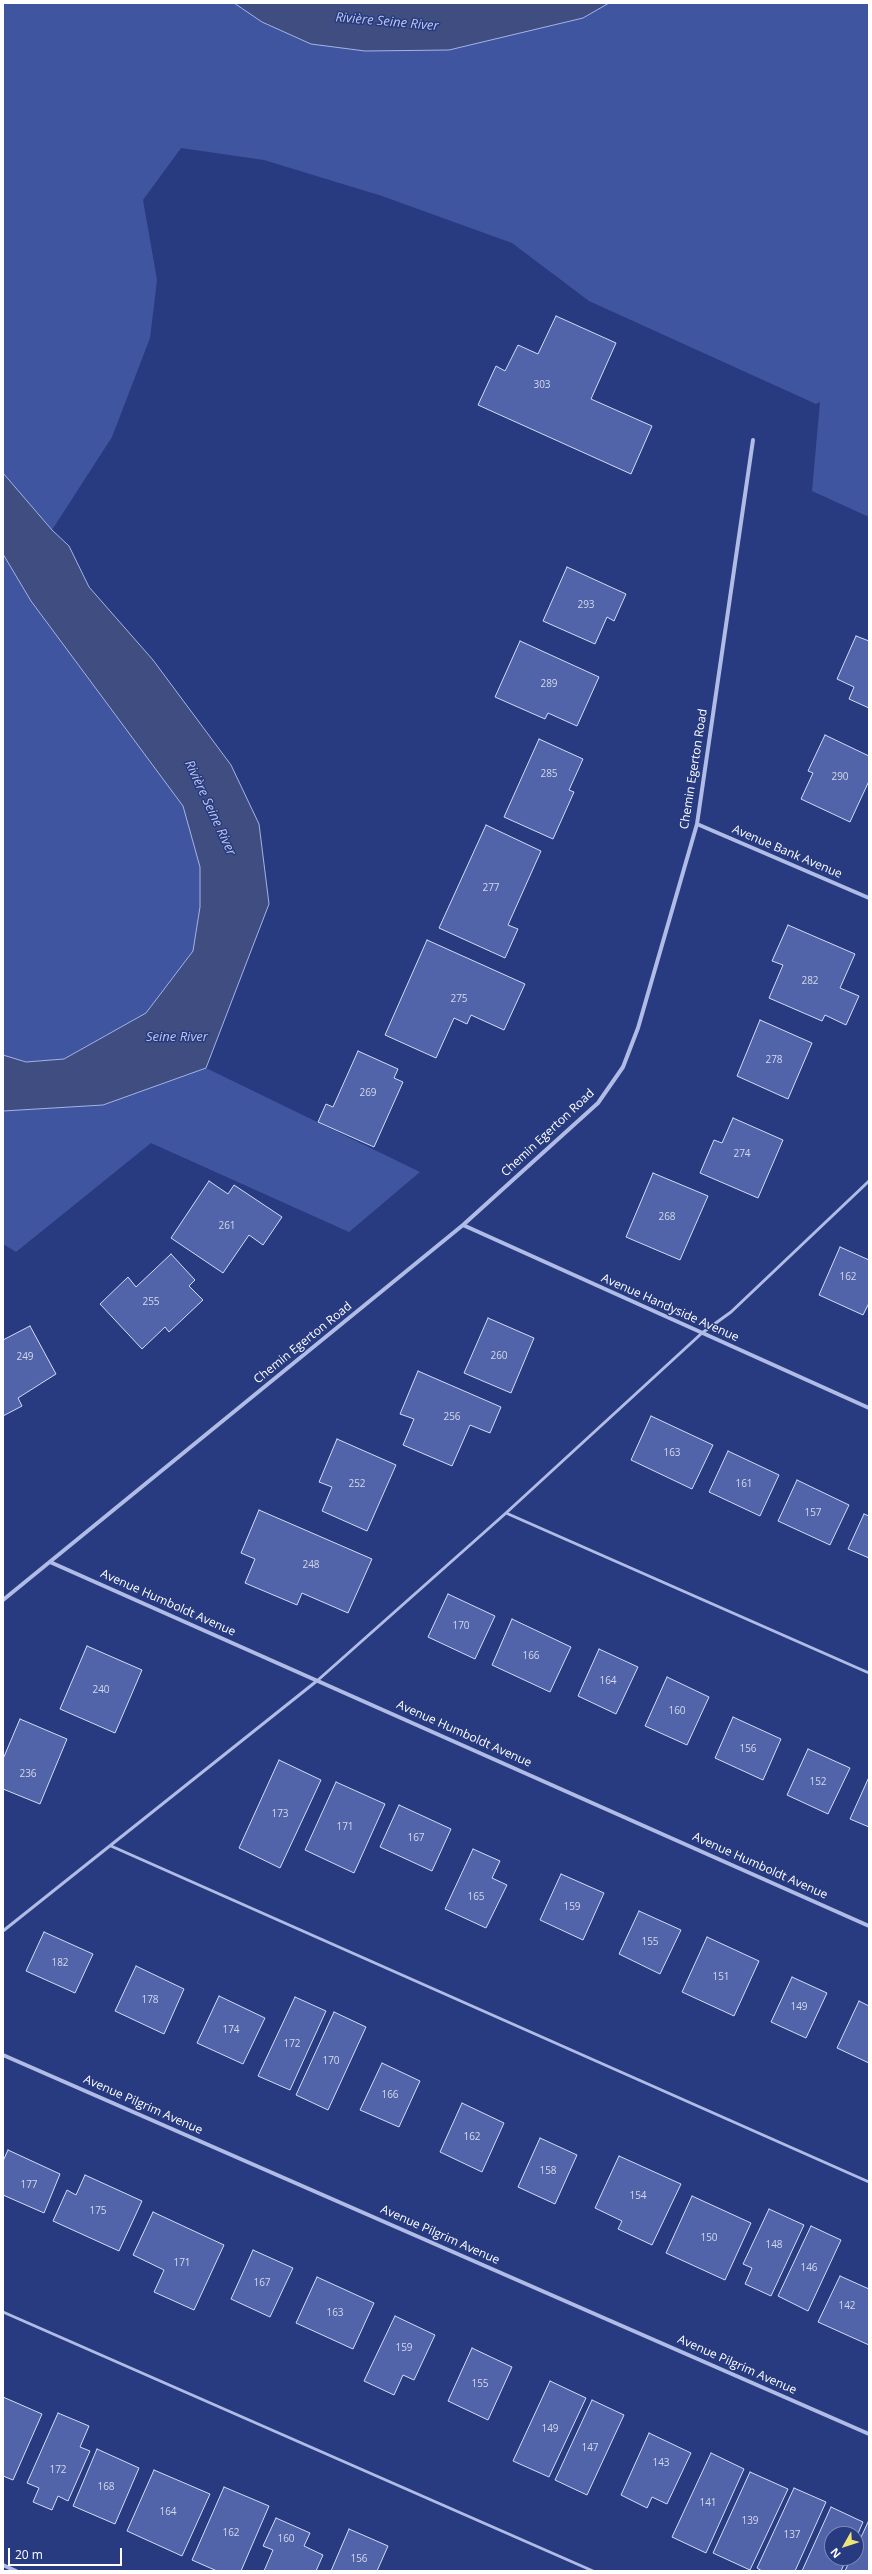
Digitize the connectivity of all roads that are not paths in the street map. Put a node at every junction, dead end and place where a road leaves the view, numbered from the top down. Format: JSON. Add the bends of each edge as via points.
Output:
{"nodes":[{"id":1,"x":753,"y":440,"type":"dead end"},
{"id":2,"x":697,"y":824,"type":"junction"},
{"id":3,"x":869,"y":898,"type":"edge"},
{"id":4,"x":869,"y":1181,"type":"edge"},
{"id":5,"x":463,"y":1225,"type":"junction"},
{"id":6,"x":702,"y":1333,"type":"junction"},
{"id":7,"x":869,"y":1408,"type":"edge"},
{"id":8,"x":506,"y":1513,"type":"junction"},
{"id":9,"x":50,"y":1562,"type":"junction"},
{"id":10,"x":3,"y":1600,"type":"edge"},
{"id":11,"x":869,"y":1672,"type":"edge"},
{"id":12,"x":318,"y":1680,"type":"junction"},
{"id":13,"x":111,"y":1846,"type":"junction"},
{"id":14,"x":869,"y":1926,"type":"edge"},
{"id":15,"x":3,"y":1931,"type":"edge"},
{"id":16,"x":3,"y":2055,"type":"edge"},
{"id":17,"x":869,"y":2182,"type":"edge"},
{"id":18,"x":3,"y":2312,"type":"edge"},
{"id":19,"x":869,"y":2434,"type":"edge"},
{"id":20,"x":3,"y":2566,"type":"edge"},
{"id":21,"x":16,"y":2571,"type":"edge"},
{"id":22,"x":592,"y":2571,"type":"edge"}],
"edges":[{"from":1,"to":2,"type":"street","name":"Chemin Egerton Road"},
{"from":2,"to":3,"type":"street","name":"Avenue Bank Avenue"},
{"from":2,"to":5,"type":"street","name":"Chemin Egerton Road","via":[[638,1028],[623,1067],[598,1103]]},
{"from":4,"to":6,"type":"lane","via":[[731,1312]]},
{"from":5,"to":6,"type":"street","name":"Avenue Handyside Avenue"},
{"from":5,"to":9,"type":"street","name":"Chemin Egerton Road"},
{"from":6,"to":7,"type":"street","name":"Avenue Handyside Avenue"},
{"from":6,"to":8,"type":"lane"},
{"from":8,"to":11,"type":"lane"},
{"from":8,"to":12,"type":"lane"},
{"from":9,"to":10,"type":"street","name":"Chemin Egerton Road"},
{"from":9,"to":12,"type":"street","name":"Avenue Humboldt Avenue"},
{"from":12,"to":13,"type":"lane"},
{"from":12,"to":14,"type":"street","name":"Avenue Humboldt Avenue"},
{"from":13,"to":15,"type":"lane"},
{"from":13,"to":17,"type":"lane"},
{"from":16,"to":19,"type":"street","name":"Avenue Pilgrim Avenue"},
{"from":18,"to":22,"type":"lane"},
{"from":20,"to":21,"type":"street"}]}
